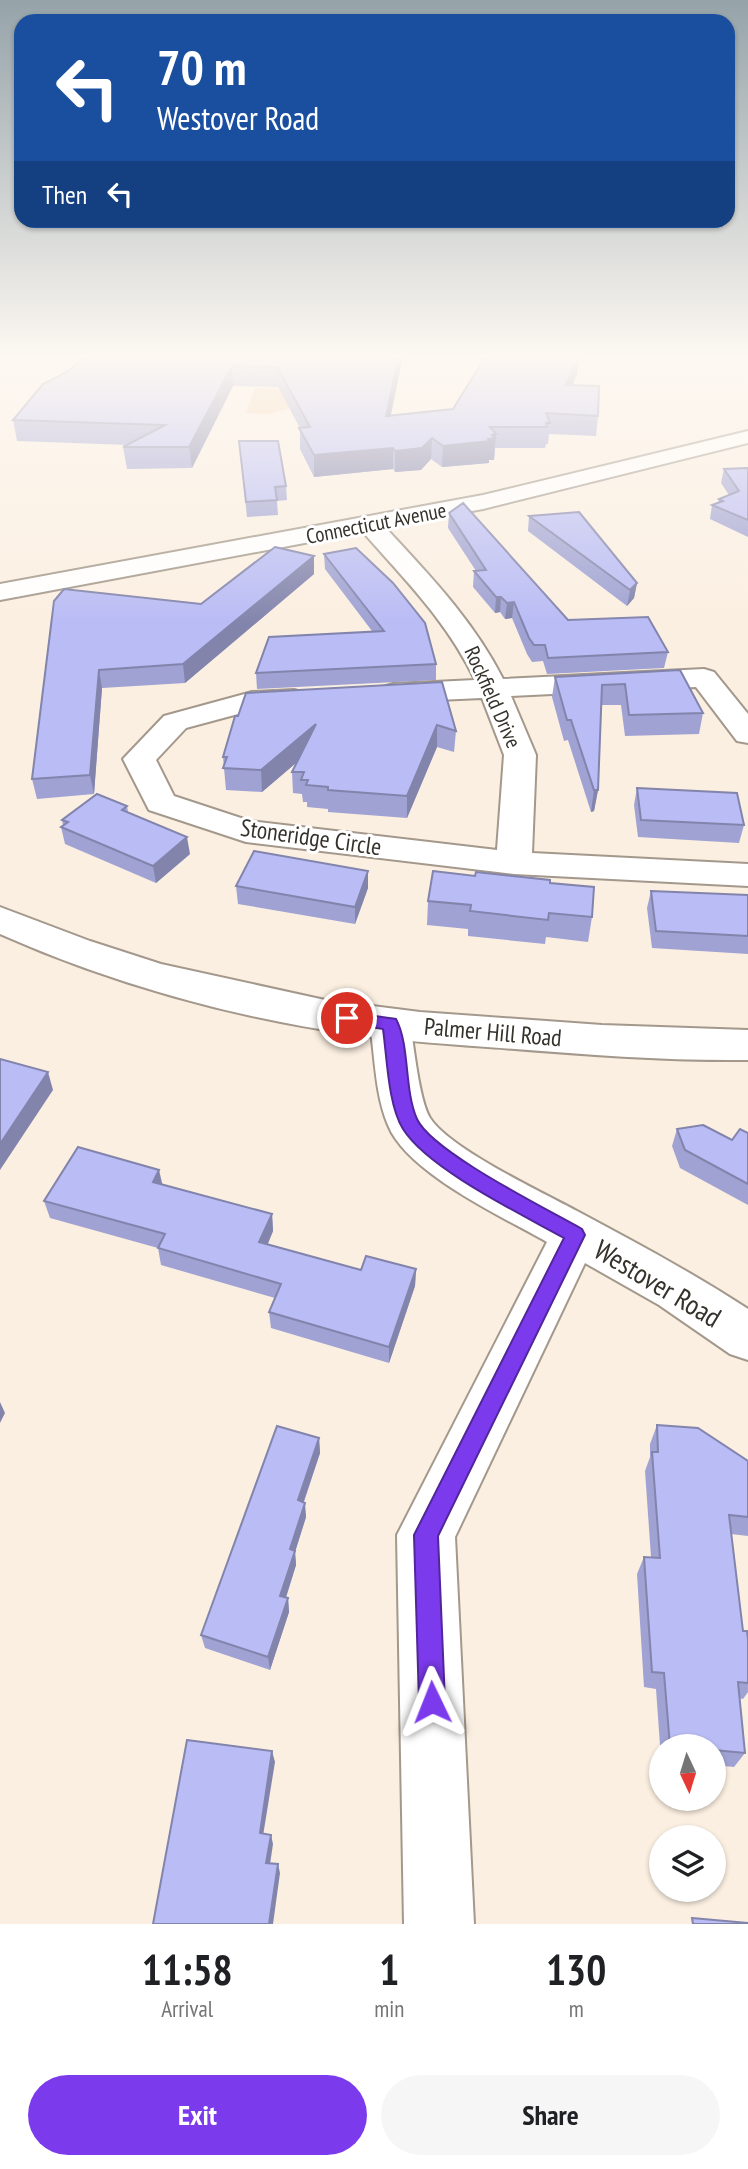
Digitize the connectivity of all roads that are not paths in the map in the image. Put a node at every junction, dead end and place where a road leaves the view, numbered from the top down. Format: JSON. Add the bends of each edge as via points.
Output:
{"nodes":[{"id":1,"x":713,"y":446,"type":"edge"},
{"id":2,"x":369,"y":524,"type":"junction"},
{"id":3,"x":0,"y":592,"type":"edge"},
{"id":4,"x":494,"y":688,"type":"junction"},
{"id":5,"x":359,"y":695,"type":"edge"},
{"id":6,"x":319,"y":697,"type":"edge"},
{"id":7,"x":748,"y":734,"type":"edge"},
{"id":8,"x":514,"y":863,"type":"junction"},
{"id":9,"x":748,"y":875,"type":"edge"},
{"id":10,"x":0,"y":919,"type":"edge"},
{"id":11,"x":390,"y":1024,"type":"junction"},
{"id":12,"x":748,"y":1045,"type":"edge"},
{"id":13,"x":575,"y":1235,"type":"junction"},
{"id":14,"x":748,"y":1338,"type":"edge"},
{"id":15,"x":439,"y":1924,"type":"edge"}],
"edges":[{"from":1,"to":2,"type":"street","name":"Connecticut Avenue","via":[[523,493]]},
{"from":2,"to":3,"type":"street","name":"Connecticut Avenue"},
{"from":2,"to":4,"type":"street","name":"Rockfield Drive","via":[[451,615]]},
{"from":4,"to":5,"type":"street"},
{"from":4,"to":7,"type":"street","via":[[704,678]]},
{"from":4,"to":8,"type":"street","name":"Rockfield Drive","via":[[520,755]]},
{"from":6,"to":8,"type":"street","name":"Stoneridge Circle","via":[[252,701],[175,722],[139,759],[161,803],[246,831]]},
{"from":8,"to":9,"type":"street","name":"Stoneridge Circle"},
{"from":10,"to":11,"type":"street","name":"Palmer Hill Road","via":[[68,947],[193,985],[325,1015]]},
{"from":11,"to":12,"type":"street","name":"Palmer Hill Road","via":[[562,1038]]},
{"from":11,"to":13,"type":"street","name":"Westover Road","via":[[403,1103],[410,1125],[429,1147]]},
{"from":13,"to":14,"type":"street","name":"Westover Road","via":[[676,1289]]},
{"from":13,"to":15,"type":"street","via":[[426,1535]]}]}
